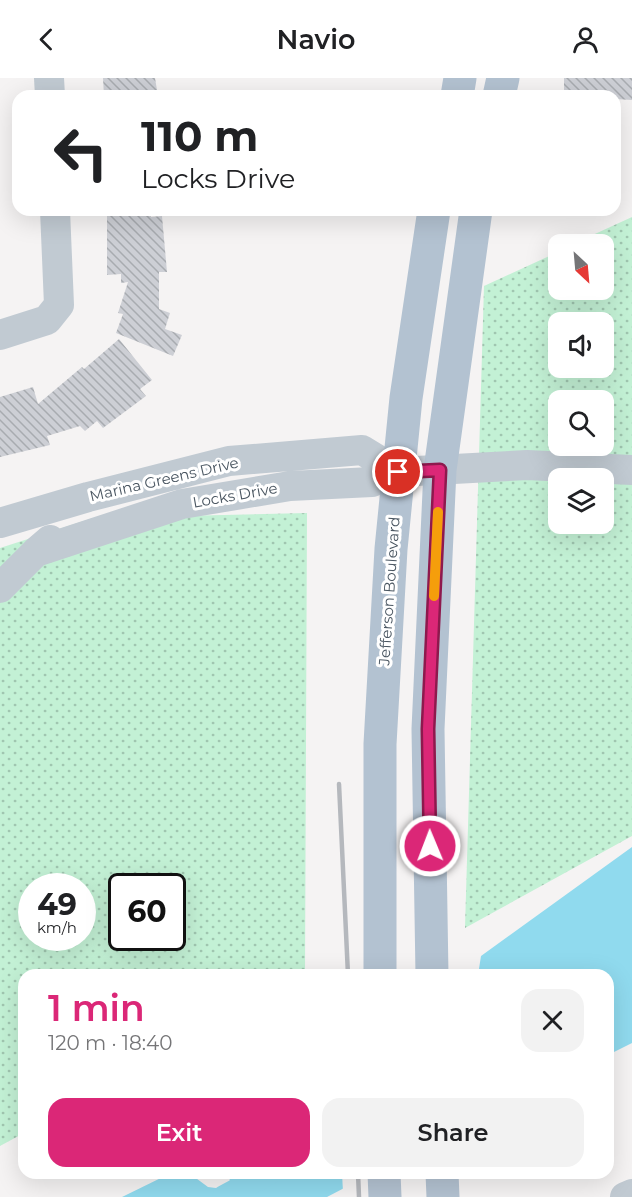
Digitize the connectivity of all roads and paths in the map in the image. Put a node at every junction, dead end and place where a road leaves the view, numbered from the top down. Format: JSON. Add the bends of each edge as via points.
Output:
{"nodes":[{"id":1,"x":55,"y":216,"type":"edge"},
{"id":2,"x":433,"y":216,"type":"edge"},
{"id":3,"x":475,"y":216,"type":"edge"},
{"id":4,"x":0,"y":335,"type":"edge"},
{"id":5,"x":440,"y":470,"type":"junction"},
{"id":6,"x":632,"y":471,"type":"edge"},
{"id":7,"x":398,"y":472,"type":"junction"},
{"id":8,"x":156,"y":480,"type":"junction"},
{"id":9,"x":0,"y":523,"type":"edge"},
{"id":10,"x":36,"y":552,"type":"junction"},
{"id":11,"x":0,"y":588,"type":"edge"},
{"id":12,"x":380,"y":969,"type":"edge"},
{"id":13,"x":432,"y":969,"type":"edge"},
{"id":14,"x":384,"y":1179,"type":"edge"},
{"id":15,"x":442,"y":1179,"type":"edge"},
{"id":16,"x":632,"y":1194,"type":"edge"},
{"id":17,"x":385,"y":1197,"type":"edge"},
{"id":18,"x":443,"y":1197,"type":"edge"},
{"id":19,"x":625,"y":1197,"type":"edge"}],
"edges":[{"from":1,"to":4,"type":"street","via":[[59,305],[47,320]]},
{"from":2,"to":7,"type":"main road","name":"Jefferson Boulevard"},
{"from":3,"to":5,"type":"main road"},
{"from":5,"to":6,"type":"street","name":"Locks Drive","via":[[527,465]]},
{"from":5,"to":7,"type":"street","name":"Locks Drive"},
{"from":5,"to":13,"type":"main road","via":[[428,729]]},
{"from":7,"to":8,"type":"street","name":"Marina Greens Drive","via":[[362,450],[229,461]]},
{"from":7,"to":10,"type":"street","name":"Locks Drive","via":[[372,482],[290,486],[182,504]]},
{"from":7,"to":12,"type":"main road","name":"Jefferson Boulevard","via":[[380,744]]},
{"from":8,"to":9,"type":"street","name":"Marina Greens Drive"},
{"from":8,"to":10,"type":"street","name":"Locks Drive","via":[[87,512]]},
{"from":10,"to":11,"type":"street","name":"Locks Drive"},
{"from":14,"to":17,"type":"main road"},
{"from":15,"to":18,"type":"main road"},
{"from":16,"to":19,"type":"street"}]}
